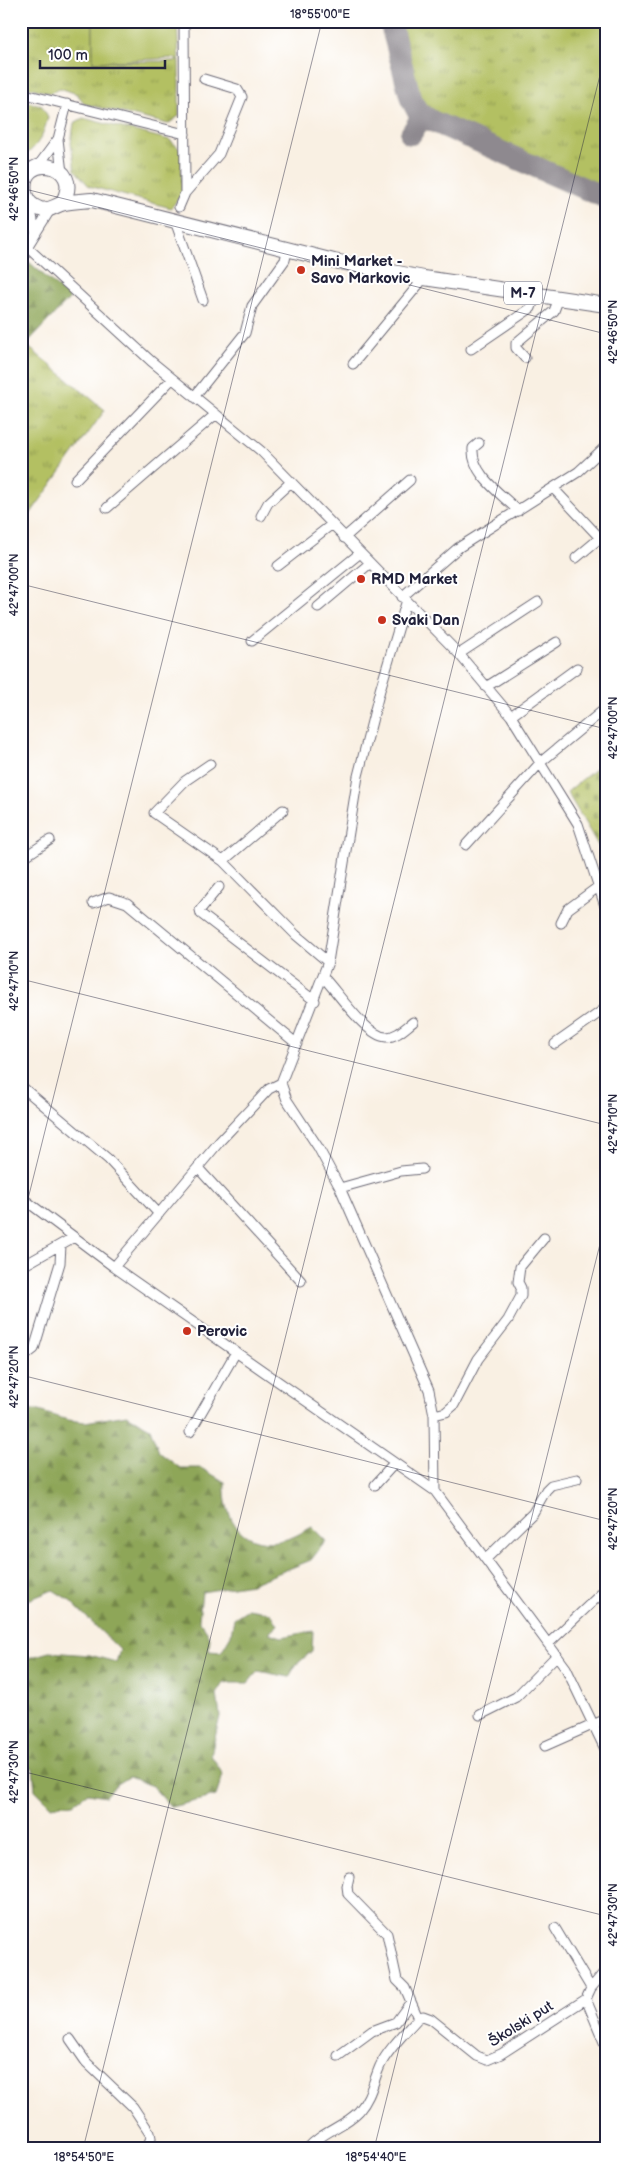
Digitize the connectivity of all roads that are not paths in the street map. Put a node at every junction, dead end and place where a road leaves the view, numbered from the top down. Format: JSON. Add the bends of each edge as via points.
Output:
{"nodes":[{"id":1,"x":184,"y":21,"type":"edge"},
{"id":2,"x":204,"y":79,"type":"dead end"},
{"id":3,"x":21,"y":93,"type":"edge"},
{"id":4,"x":67,"y":104,"type":"junction"},
{"id":5,"x":185,"y":134,"type":"junction"},
{"id":6,"x":58,"y":139,"type":"junction"},
{"id":7,"x":29,"y":171,"type":"edge"},
{"id":8,"x":65,"y":178,"type":"junction"},
{"id":9,"x":185,"y":193,"type":"junction"},
{"id":10,"x":26,"y":195,"type":"edge"},
{"id":11,"x":92,"y":200,"type":"junction"},
{"id":12,"x":56,"y":206,"type":"junction"},
{"id":13,"x":179,"y":207,"type":"dead end"},
{"id":14,"x":174,"y":221,"type":"junction"},
{"id":15,"x":35,"y":232,"type":"junction"},
{"id":16,"x":24,"y":244,"type":"edge"},
{"id":17,"x":287,"y":251,"type":"junction"},
{"id":18,"x":424,"y":278,"type":"junction"},
{"id":19,"x":536,"y":295,"type":"junction"},
{"id":20,"x":559,"y":298,"type":"junction"},
{"id":21,"x":203,"y":300,"type":"dead end"},
{"id":22,"x":606,"y":305,"type":"edge"},
{"id":23,"x":471,"y":349,"type":"dead end"},
{"id":24,"x":524,"y":358,"type":"dead end"},
{"id":25,"x":353,"y":364,"type":"dead end"},
{"id":26,"x":172,"y":379,"type":"junction"},
{"id":27,"x":194,"y":397,"type":"junction"},
{"id":28,"x":216,"y":414,"type":"junction"},
{"id":29,"x":479,"y":442,"type":"dead end"},
{"id":30,"x":606,"y":446,"type":"edge"},
{"id":31,"x":75,"y":480,"type":"dead end"},
{"id":32,"x":410,"y":480,"type":"dead end"},
{"id":33,"x":291,"y":482,"type":"junction"},
{"id":34,"x":554,"y":489,"type":"junction"},
{"id":35,"x":107,"y":508,"type":"dead end"},
{"id":36,"x":518,"y":511,"type":"junction"},
{"id":37,"x":261,"y":516,"type":"dead end"},
{"id":38,"x":331,"y":525,"type":"junction"},
{"id":39,"x":603,"y":535,"type":"edge"},
{"id":40,"x":344,"y":538,"type":"junction"},
{"id":41,"x":359,"y":554,"type":"junction"},
{"id":42,"x":576,"y":558,"type":"dead end"},
{"id":43,"x":369,"y":564,"type":"junction"},
{"id":44,"x":278,"y":566,"type":"dead end"},
{"id":45,"x":404,"y":600,"type":"junction"},
{"id":46,"x":538,"y":602,"type":"dead end"},
{"id":47,"x":318,"y":607,"type":"dead end"},
{"id":48,"x":252,"y":641,"type":"dead end"},
{"id":49,"x":557,"y":642,"type":"dead end"},
{"id":50,"x":459,"y":654,"type":"junction"},
{"id":51,"x":576,"y":668,"type":"dead end"},
{"id":52,"x":486,"y":687,"type":"junction"},
{"id":53,"x":606,"y":708,"type":"edge"},
{"id":54,"x":510,"y":716,"type":"junction"},
{"id":55,"x":541,"y":762,"type":"junction"},
{"id":56,"x":210,"y":764,"type":"dead end"},
{"id":57,"x":283,"y":810,"type":"dead end"},
{"id":58,"x":50,"y":840,"type":"dead end"},
{"id":59,"x":466,"y":845,"type":"dead end"},
{"id":60,"x":21,"y":859,"type":"edge"},
{"id":61,"x":223,"y":862,"type":"junction"},
{"id":62,"x":219,"y":887,"type":"dead end"},
{"id":63,"x":598,"y":887,"type":"junction"},
{"id":64,"x":93,"y":904,"type":"dead end"},
{"id":65,"x":606,"y":909,"type":"edge"},
{"id":66,"x":561,"y":923,"type":"dead end"},
{"id":67,"x":328,"y":962,"type":"junction"},
{"id":68,"x":323,"y":978,"type":"junction"},
{"id":69,"x":314,"y":1001,"type":"junction"},
{"id":70,"x":606,"y":1008,"type":"edge"},
{"id":71,"x":413,"y":1022,"type":"dead end"},
{"id":72,"x":297,"y":1044,"type":"junction"},
{"id":73,"x":555,"y":1044,"type":"dead end"},
{"id":74,"x":281,"y":1083,"type":"junction"},
{"id":75,"x":21,"y":1086,"type":"edge"},
{"id":76,"x":198,"y":1168,"type":"junction"},
{"id":77,"x":422,"y":1169,"type":"dead end"},
{"id":78,"x":340,"y":1188,"type":"junction"},
{"id":79,"x":21,"y":1197,"type":"edge"},
{"id":80,"x":159,"y":1214,"type":"junction"},
{"id":81,"x":74,"y":1237,"type":"junction"},
{"id":82,"x":544,"y":1238,"type":"dead end"},
{"id":83,"x":61,"y":1245,"type":"junction"},
{"id":84,"x":21,"y":1267,"type":"edge"},
{"id":85,"x":114,"y":1267,"type":"junction"},
{"id":86,"x":301,"y":1281,"type":"dead end"},
{"id":87,"x":236,"y":1352,"type":"junction"},
{"id":88,"x":21,"y":1360,"type":"edge"},
{"id":89,"x":434,"y":1415,"type":"junction"},
{"id":90,"x":190,"y":1432,"type":"dead end"},
{"id":91,"x":395,"y":1463,"type":"junction"},
{"id":92,"x":577,"y":1479,"type":"dead end"},
{"id":93,"x":375,"y":1485,"type":"dead end"},
{"id":94,"x":435,"y":1490,"type":"junction"},
{"id":95,"x":486,"y":1560,"type":"junction"},
{"id":96,"x":606,"y":1589,"type":"edge"},
{"id":97,"x":548,"y":1644,"type":"junction"},
{"id":98,"x":557,"y":1655,"type":"junction"},
{"id":99,"x":480,"y":1715,"type":"dead end"},
{"id":100,"x":605,"y":1718,"type":"edge"},
{"id":101,"x":594,"y":1723,"type":"junction"},
{"id":102,"x":545,"y":1746,"type":"dead end"},
{"id":103,"x":605,"y":1746,"type":"edge"},
{"id":104,"x":349,"y":1877,"type":"dead end"},
{"id":105,"x":555,"y":1928,"type":"dead end"},
{"id":106,"x":606,"y":1970,"type":"edge"},
{"id":107,"x":591,"y":1988,"type":"junction"},
{"id":108,"x":586,"y":1999,"type":"junction"},
{"id":109,"x":410,"y":2003,"type":"junction"},
{"id":110,"x":418,"y":2018,"type":"junction"},
{"id":111,"x":70,"y":2040,"type":"dead end"},
{"id":112,"x":606,"y":2047,"type":"edge"},
{"id":113,"x":338,"y":2056,"type":"dead end"},
{"id":114,"x":146,"y":2149,"type":"edge"},
{"id":115,"x":307,"y":2149,"type":"edge"}],
"edges":[{"from":1,"to":5,"type":"street"},
{"from":2,"to":9,"type":"street","via":[[237,88],[242,97],[218,154]]},
{"from":3,"to":4,"type":"street"},
{"from":4,"to":5,"type":"street"},
{"from":4,"to":6,"type":"street"},
{"from":5,"to":9,"type":"street"},
{"from":6,"to":7,"type":"street"},
{"from":6,"to":8,"type":"street"},
{"from":7,"to":8,"type":"main road","number":"M-7","via":[[49,165]]},
{"from":7,"to":10,"type":"main road"},
{"from":8,"to":11,"type":"main road","number":"M-7"},
{"from":8,"to":12,"type":"main road","via":[[66,196]]},
{"from":9,"to":13,"type":"street"},
{"from":10,"to":12,"type":"main road","number":"M-7","via":[[44,210]]},
{"from":10,"to":15,"type":"street"},
{"from":11,"to":12,"type":"main road","number":"M-7"},
{"from":11,"to":14,"type":"main road","number":"M-7"},
{"from":12,"to":15,"type":"street"},
{"from":14,"to":17,"type":"main road","number":"M-7"},
{"from":14,"to":21,"type":"street"},
{"from":15,"to":16,"type":"street"},
{"from":16,"to":26,"type":"street"},
{"from":17,"to":18,"type":"main road","number":"M-7"},
{"from":17,"to":27,"type":"street","via":[[285,260],[252,306],[245,333]]},
{"from":18,"to":19,"type":"main road","number":"M-7"},
{"from":18,"to":25,"type":"street"},
{"from":19,"to":20,"type":"main road","number":"M-7"},
{"from":19,"to":23,"type":"street","via":[[532,308]]},
{"from":20,"to":22,"type":"main road","number":"M-7"},
{"from":20,"to":24,"type":"street","via":[[554,311],[515,345]]},
{"from":26,"to":27,"type":"street"},
{"from":26,"to":31,"type":"street"},
{"from":27,"to":28,"type":"street"},
{"from":28,"to":33,"type":"street"},
{"from":28,"to":35,"type":"street"},
{"from":29,"to":36,"type":"street","via":[[473,448],[472,459],[501,497]]},
{"from":30,"to":34,"type":"street"},
{"from":32,"to":40,"type":"street"},
{"from":33,"to":37,"type":"street","via":[[268,503]]},
{"from":33,"to":38,"type":"street"},
{"from":34,"to":36,"type":"street"},
{"from":34,"to":39,"type":"street"},
{"from":36,"to":45,"type":"street","via":[[458,548]]},
{"from":38,"to":40,"type":"street"},
{"from":38,"to":44,"type":"street"},
{"from":39,"to":42,"type":"street"},
{"from":40,"to":41,"type":"street"},
{"from":41,"to":43,"type":"street"},
{"from":41,"to":48,"type":"street"},
{"from":43,"to":45,"type":"street"},
{"from":43,"to":47,"type":"street"},
{"from":45,"to":50,"type":"street"},
{"from":45,"to":67,"type":"street","via":[[358,776]]},
{"from":46,"to":50,"type":"street"},
{"from":49,"to":52,"type":"street"},
{"from":50,"to":52,"type":"street"},
{"from":51,"to":54,"type":"street"},
{"from":52,"to":54,"type":"street"},
{"from":53,"to":55,"type":"street"},
{"from":54,"to":55,"type":"street"},
{"from":55,"to":59,"type":"street"},
{"from":55,"to":63,"type":"street","via":[[578,824]]},
{"from":56,"to":61,"type":"street","via":[[185,781],[154,813]]},
{"from":57,"to":61,"type":"street"},
{"from":58,"to":60,"type":"street"},
{"from":61,"to":67,"type":"street","via":[[296,935]]},
{"from":62,"to":69,"type":"street","via":[[202,904],[202,914]]},
{"from":63,"to":65,"type":"street"},
{"from":63,"to":66,"type":"street","via":[[568,909]]},
{"from":64,"to":72,"type":"street","via":[[109,897],[127,903]]},
{"from":67,"to":68,"type":"street"},
{"from":68,"to":69,"type":"street"},
{"from":68,"to":71,"type":"street","via":[[377,1034],[386,1037],[396,1034]]},
{"from":69,"to":72,"type":"street"},
{"from":70,"to":73,"type":"street"},
{"from":72,"to":74,"type":"street"},
{"from":74,"to":76,"type":"street","via":[[269,1089]]},
{"from":74,"to":78,"type":"street","via":[[287,1100],[318,1146]]},
{"from":75,"to":80,"type":"street","via":[[108,1159]]},
{"from":76,"to":80,"type":"street"},
{"from":76,"to":86,"type":"street"},
{"from":77,"to":78,"type":"street","via":[[401,1171]]},
{"from":78,"to":89,"type":"street","via":[[429,1390]]},
{"from":79,"to":81,"type":"street"},
{"from":80,"to":85,"type":"street"},
{"from":81,"to":83,"type":"street"},
{"from":81,"to":85,"type":"street"},
{"from":82,"to":89,"type":"street","via":[[520,1267],[518,1282],[521,1296],[508,1320],[478,1359],[454,1405],[446,1412]]},
{"from":83,"to":84,"type":"street"},
{"from":83,"to":88,"type":"street","via":[[60,1263],[34,1349]]},
{"from":85,"to":87,"type":"street"},
{"from":87,"to":90,"type":"street"},
{"from":87,"to":91,"type":"street"},
{"from":89,"to":94,"type":"street"},
{"from":91,"to":93,"type":"street"},
{"from":91,"to":94,"type":"street"},
{"from":92,"to":95,"type":"street","via":[[551,1485],[533,1513]]},
{"from":94,"to":95,"type":"street"},
{"from":95,"to":97,"type":"street"},
{"from":96,"to":97,"type":"street"},
{"from":97,"to":98,"type":"street"},
{"from":98,"to":99,"type":"street","via":[[516,1696]]},
{"from":98,"to":101,"type":"street"},
{"from":100,"to":101,"type":"street"},
{"from":101,"to":102,"type":"street"},
{"from":101,"to":103,"type":"street"},
{"from":104,"to":109,"type":"street","via":[[348,1894],[387,1934],[397,1980],[405,1988]]},
{"from":105,"to":107,"type":"street"},
{"from":106,"to":107,"type":"street"},
{"from":107,"to":108,"type":"street"},
{"from":108,"to":110,"type":"street","name":"Školski put","via":[[487,2060],[477,2056],[432,2019]]},
{"from":108,"to":112,"type":"street"},
{"from":109,"to":110,"type":"street"},
{"from":109,"to":113,"type":"street","via":[[396,2022],[372,2031]]},
{"from":110,"to":115,"type":"street","via":[[380,2065],[371,2093],[358,2111],[317,2138]]},
{"from":111,"to":114,"type":"street","via":[[86,2062],[133,2107],[150,2133]]}]}
